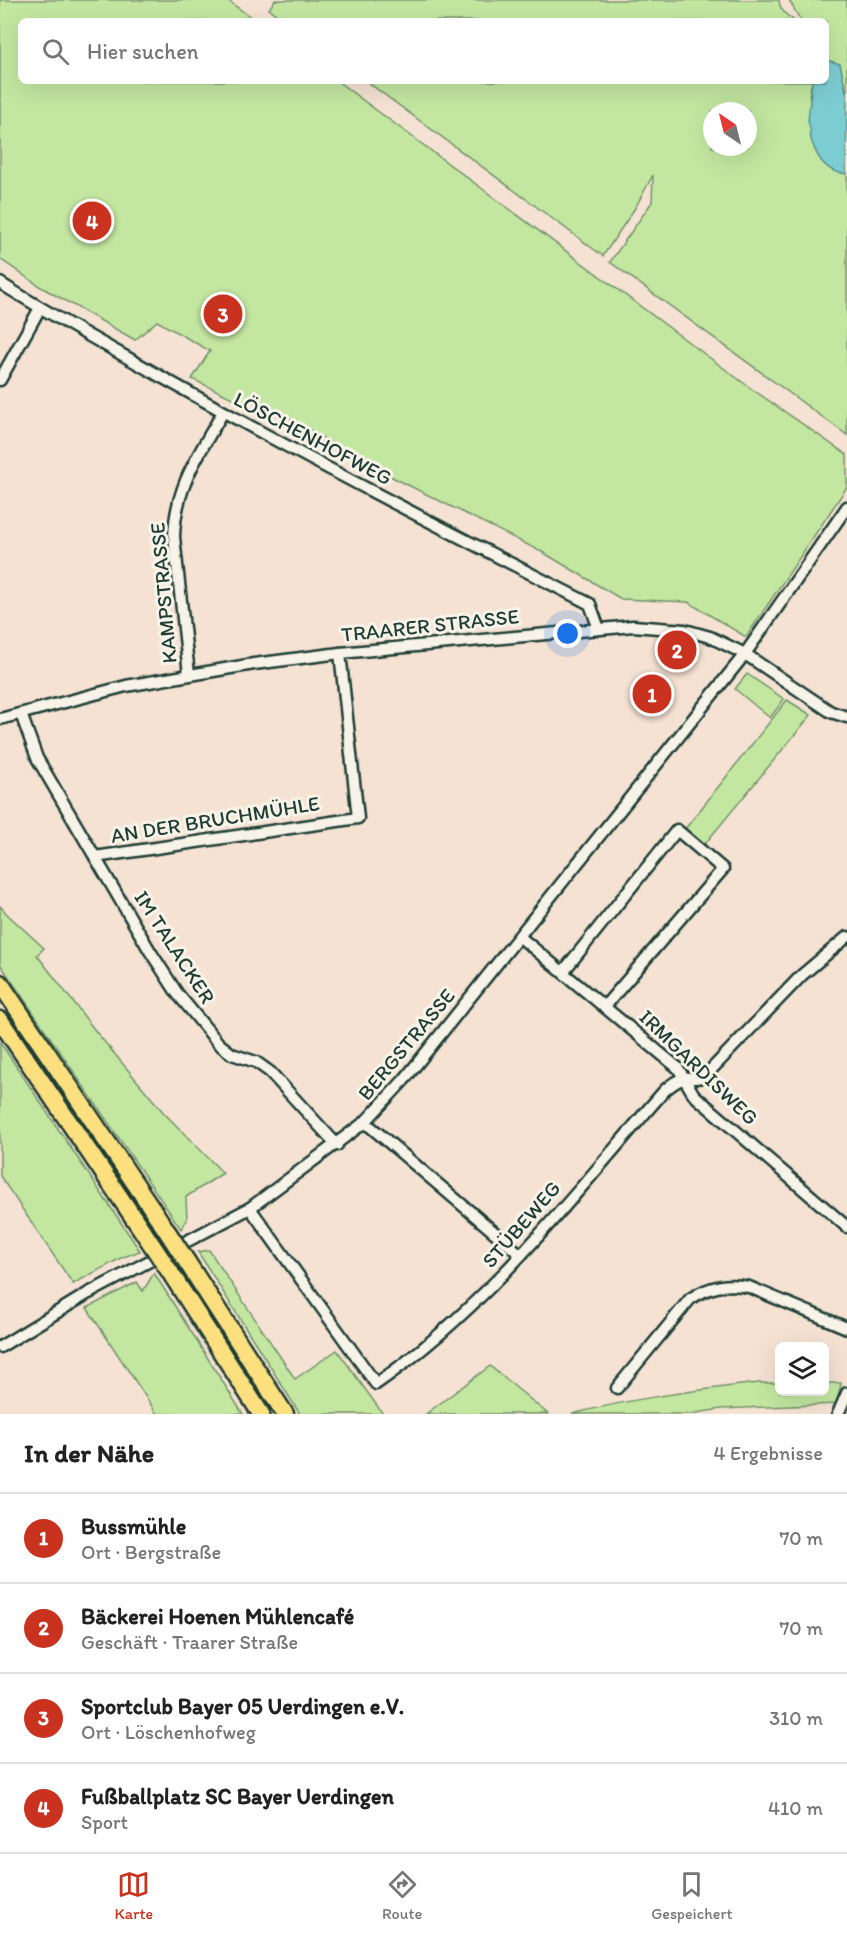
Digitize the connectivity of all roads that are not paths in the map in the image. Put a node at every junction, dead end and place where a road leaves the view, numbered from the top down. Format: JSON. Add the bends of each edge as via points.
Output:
{"nodes":[{"id":1,"x":0,"y":283,"type":"edge"},
{"id":2,"x":40,"y":308,"type":"junction"},
{"id":3,"x":0,"y":380,"type":"edge"},
{"id":4,"x":223,"y":412,"type":"junction"},
{"id":5,"x":847,"y":507,"type":"edge"},
{"id":6,"x":599,"y":629,"type":"junction"},
{"id":7,"x":340,"y":653,"type":"junction"},
{"id":8,"x":745,"y":654,"type":"junction"},
{"id":9,"x":189,"y":674,"type":"junction"},
{"id":10,"x":21,"y":714,"type":"junction"},
{"id":11,"x":847,"y":717,"type":"edge"},
{"id":12,"x":0,"y":719,"type":"edge"},
{"id":13,"x":95,"y":857,"type":"junction"},
{"id":14,"x":520,"y":937,"type":"junction"},
{"id":15,"x":847,"y":938,"type":"edge"},
{"id":16,"x":563,"y":972,"type":"junction"},
{"id":17,"x":0,"y":983,"type":"edge"},
{"id":18,"x":605,"y":1006,"type":"junction"},
{"id":19,"x":0,"y":1020,"type":"edge"},
{"id":20,"x":684,"y":1078,"type":"junction"},
{"id":21,"x":365,"y":1122,"type":"junction"},
{"id":22,"x":337,"y":1145,"type":"junction"},
{"id":23,"x":250,"y":1208,"type":"junction"},
{"id":24,"x":847,"y":1227,"type":"edge"},
{"id":25,"x":521,"y":1255,"type":"junction"},
{"id":26,"x":847,"y":1328,"type":"edge"},
{"id":27,"x":0,"y":1347,"type":"edge"},
{"id":28,"x":617,"y":1388,"type":"dead end"},
{"id":29,"x":847,"y":1393,"type":"edge"},
{"id":30,"x":261,"y":1414,"type":"edge"},
{"id":31,"x":285,"y":1414,"type":"edge"},
{"id":32,"x":838,"y":1414,"type":"edge"}],
"edges":[{"from":1,"to":2,"type":"street","name":"LÖSCHENHOFWEG"},
{"from":2,"to":3,"type":"street"},
{"from":2,"to":4,"type":"street","name":"LÖSCHENHOFWEG"},
{"from":4,"to":6,"type":"street","name":"LÖSCHENHOFWEG","via":[[590,604]]},
{"from":4,"to":9,"type":"street","name":"KAMPSTRASSE","via":[[187,477],[174,519]]},
{"from":5,"to":8,"type":"street","name":"BERGSTRASSE"},
{"from":6,"to":7,"type":"street","name":"TRAARER STRASSE"},
{"from":6,"to":8,"type":"street","name":"TRAARER STRASSE","via":[[633,626],[685,630]]},
{"from":7,"to":9,"type":"street","name":"TRAARER STRASSE"},
{"from":7,"to":13,"type":"street","name":"AN DER BRUCHMÜHLE","via":[[358,818]]},
{"from":8,"to":11,"type":"street","name":"TRAARER STRASSE","via":[[831,711]]},
{"from":8,"to":14,"type":"street","name":"BERGSTRASSE"},
{"from":9,"to":10,"type":"street","name":"TRAARER STRASSE"},
{"from":10,"to":12,"type":"street","name":"TRAARER STRASSE"},
{"from":10,"to":13,"type":"street","name":"AN DER BRUCHMÜHLE","via":[[37,758]]},
{"from":13,"to":22,"type":"street","name":"IM TALACKER","via":[[177,993],[219,1044],[270,1072]]},
{"from":14,"to":16,"type":"street","name":"IRMGARDISWEG"},
{"from":14,"to":21,"type":"street","name":"BERGSTRASSE"},
{"from":15,"to":20,"type":"street","name":"STÜBEWEG","via":[[802,975],[705,1076]]},
{"from":16,"to":18,"type":"street","name":"IRMGARDISWEG"},
{"from":16,"to":18,"type":"street","via":[[677,830],[723,869]]},
{"from":17,"to":31,"type":"highway","bridge":true},
{"from":18,"to":20,"type":"street","name":"IRMGARDISWEG","via":[[678,1068]]},
{"from":19,"to":30,"type":"highway","bridge":true},
{"from":20,"to":24,"type":"street","name":"IRMGARDISWEG","via":[[694,1095]]},
{"from":20,"to":25,"type":"street","name":"STÜBEWEG","via":[[665,1090]]},
{"from":21,"to":22,"type":"street","name":"BERGSTRASSE"},
{"from":21,"to":25,"type":"street"},
{"from":22,"to":23,"type":"street","name":"BERGSTRASSE"},
{"from":23,"to":25,"type":"street","name":"STÜBEWEG","via":[[376,1384],[440,1337]]},
{"from":23,"to":27,"type":"street","name":"BERGSTRASSE","via":[[96,1290]]},
{"from":26,"to":28,"type":"street","via":[[749,1287],[703,1290],[690,1299]]},
{"from":29,"to":32,"type":"street"}]}
